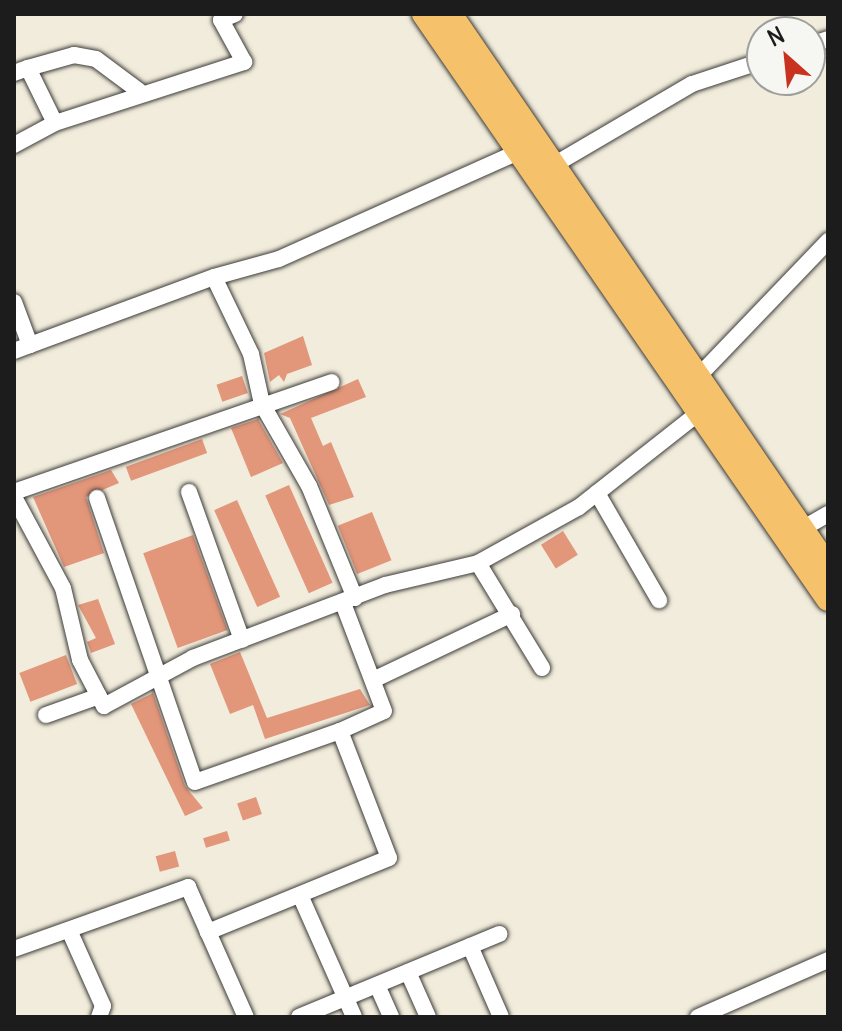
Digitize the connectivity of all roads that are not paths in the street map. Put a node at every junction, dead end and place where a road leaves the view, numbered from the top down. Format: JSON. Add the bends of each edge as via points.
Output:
{"nodes":[{"id":1,"x":235,"y":14,"type":"edge"},
{"id":2,"x":424,"y":14,"type":"edge"},
{"id":3,"x":455,"y":22,"type":"edge"},
{"id":4,"x":746,"y":66,"type":"edge"},
{"id":5,"x":21,"y":70,"type":"edge"},
{"id":6,"x":139,"y":91,"type":"junction"},
{"id":7,"x":55,"y":123,"type":"junction"},
{"id":8,"x":14,"y":145,"type":"edge"},
{"id":9,"x":530,"y":146,"type":"junction"},
{"id":10,"x":546,"y":169,"type":"junction"},
{"id":11,"x":828,"y":241,"type":"edge"},
{"id":12,"x":214,"y":277,"type":"junction"},
{"id":13,"x":14,"y":302,"type":"edge"},
{"id":14,"x":22,"y":348,"type":"edge"},
{"id":15,"x":332,"y":382,"type":"dead end"},
{"id":16,"x":692,"y":383,"type":"junction"},
{"id":17,"x":262,"y":404,"type":"junction"},
{"id":18,"x":708,"y":405,"type":"junction"},
{"id":19,"x":189,"y":492,"type":"dead end"},
{"id":20,"x":597,"y":493,"type":"junction"},
{"id":21,"x":14,"y":494,"type":"edge"},
{"id":22,"x":97,"y":498,"type":"dead end"},
{"id":23,"x":828,"y":514,"type":"edge"},
{"id":24,"x":802,"y":529,"type":"junction"},
{"id":25,"x":478,"y":563,"type":"junction"},
{"id":26,"x":828,"y":567,"type":"edge"},
{"id":27,"x":828,"y":599,"type":"edge"},
{"id":28,"x":349,"y":600,"type":"junction"},
{"id":29,"x":659,"y":600,"type":"dead end"},
{"id":30,"x":512,"y":614,"type":"junction"},
{"id":31,"x":242,"y":640,"type":"junction"},
{"id":32,"x":542,"y":668,"type":"dead end"},
{"id":33,"x":160,"y":676,"type":"junction"},
{"id":34,"x":373,"y":680,"type":"junction"},
{"id":35,"x":99,"y":696,"type":"junction"},
{"id":36,"x":46,"y":715,"type":"dead end"},
{"id":37,"x":340,"y":731,"type":"junction"},
{"id":38,"x":300,"y":895,"type":"junction"},
{"id":39,"x":69,"y":930,"type":"junction"},
{"id":40,"x":208,"y":932,"type":"junction"},
{"id":41,"x":499,"y":934,"type":"dead end"},
{"id":42,"x":470,"y":946,"type":"junction"},
{"id":43,"x":14,"y":949,"type":"edge"},
{"id":44,"x":828,"y":960,"type":"edge"},
{"id":45,"x":408,"y":972,"type":"junction"},
{"id":46,"x":377,"y":985,"type":"junction"},
{"id":47,"x":345,"y":998,"type":"junction"},
{"id":48,"x":322,"y":1013,"type":"edge"},
{"id":49,"x":99,"y":1017,"type":"edge"},
{"id":50,"x":246,"y":1017,"type":"edge"},
{"id":51,"x":299,"y":1017,"type":"edge"},
{"id":52,"x":354,"y":1017,"type":"edge"},
{"id":53,"x":391,"y":1017,"type":"edge"},
{"id":54,"x":428,"y":1017,"type":"edge"},
{"id":55,"x":501,"y":1017,"type":"edge"},
{"id":56,"x":698,"y":1017,"type":"edge"}],
"edges":[{"from":1,"to":6,"type":"street","via":[[221,20],[244,62]]},
{"from":2,"to":3,"type":"highway"},
{"from":3,"to":9,"type":"highway"},
{"from":4,"to":10,"type":"street","via":[[692,84]]},
{"from":5,"to":6,"type":"street","via":[[74,55],[96,59]]},
{"from":5,"to":7,"type":"street"},
{"from":6,"to":7,"type":"street"},
{"from":7,"to":8,"type":"street"},
{"from":9,"to":10,"type":"highway"},
{"from":9,"to":12,"type":"street","via":[[279,259]]},
{"from":10,"to":16,"type":"highway"},
{"from":11,"to":16,"type":"street"},
{"from":12,"to":14,"type":"street"},
{"from":12,"to":17,"type":"street","via":[[251,354]]},
{"from":13,"to":14,"type":"street"},
{"from":15,"to":17,"type":"street"},
{"from":16,"to":18,"type":"highway"},
{"from":17,"to":21,"type":"street"},
{"from":17,"to":28,"type":"street","via":[[309,486]]},
{"from":18,"to":20,"type":"street"},
{"from":18,"to":24,"type":"highway"},
{"from":18,"to":27,"type":"highway"},
{"from":19,"to":31,"type":"street"},
{"from":20,"to":25,"type":"street"},
{"from":20,"to":29,"type":"street"},
{"from":21,"to":35,"type":"street","via":[[63,588],[80,660]]},
{"from":22,"to":33,"type":"street"},
{"from":23,"to":24,"type":"street"},
{"from":24,"to":26,"type":"highway"},
{"from":25,"to":28,"type":"street"},
{"from":25,"to":30,"type":"street"},
{"from":28,"to":31,"type":"street"},
{"from":28,"to":34,"type":"street"},
{"from":30,"to":32,"type":"street"},
{"from":30,"to":34,"type":"street"},
{"from":31,"to":33,"type":"street"},
{"from":33,"to":35,"type":"street","via":[[104,706]]},
{"from":33,"to":37,"type":"street","via":[[195,782]]},
{"from":34,"to":37,"type":"street","via":[[384,711]]},
{"from":35,"to":36,"type":"street"},
{"from":37,"to":38,"type":"street","via":[[389,858]]},
{"from":38,"to":40,"type":"street"},
{"from":38,"to":47,"type":"street"},
{"from":39,"to":40,"type":"street","via":[[188,887]]},
{"from":39,"to":43,"type":"street"},
{"from":39,"to":49,"type":"street","via":[[103,1006]]},
{"from":40,"to":50,"type":"street"},
{"from":41,"to":42,"type":"street"},
{"from":42,"to":45,"type":"street"},
{"from":42,"to":55,"type":"street"},
{"from":44,"to":56,"type":"street"},
{"from":45,"to":46,"type":"street"},
{"from":45,"to":54,"type":"street"},
{"from":46,"to":47,"type":"street"},
{"from":46,"to":53,"type":"street"},
{"from":47,"to":48,"type":"street"},
{"from":47,"to":52,"type":"street"},
{"from":48,"to":51,"type":"street"}]}
